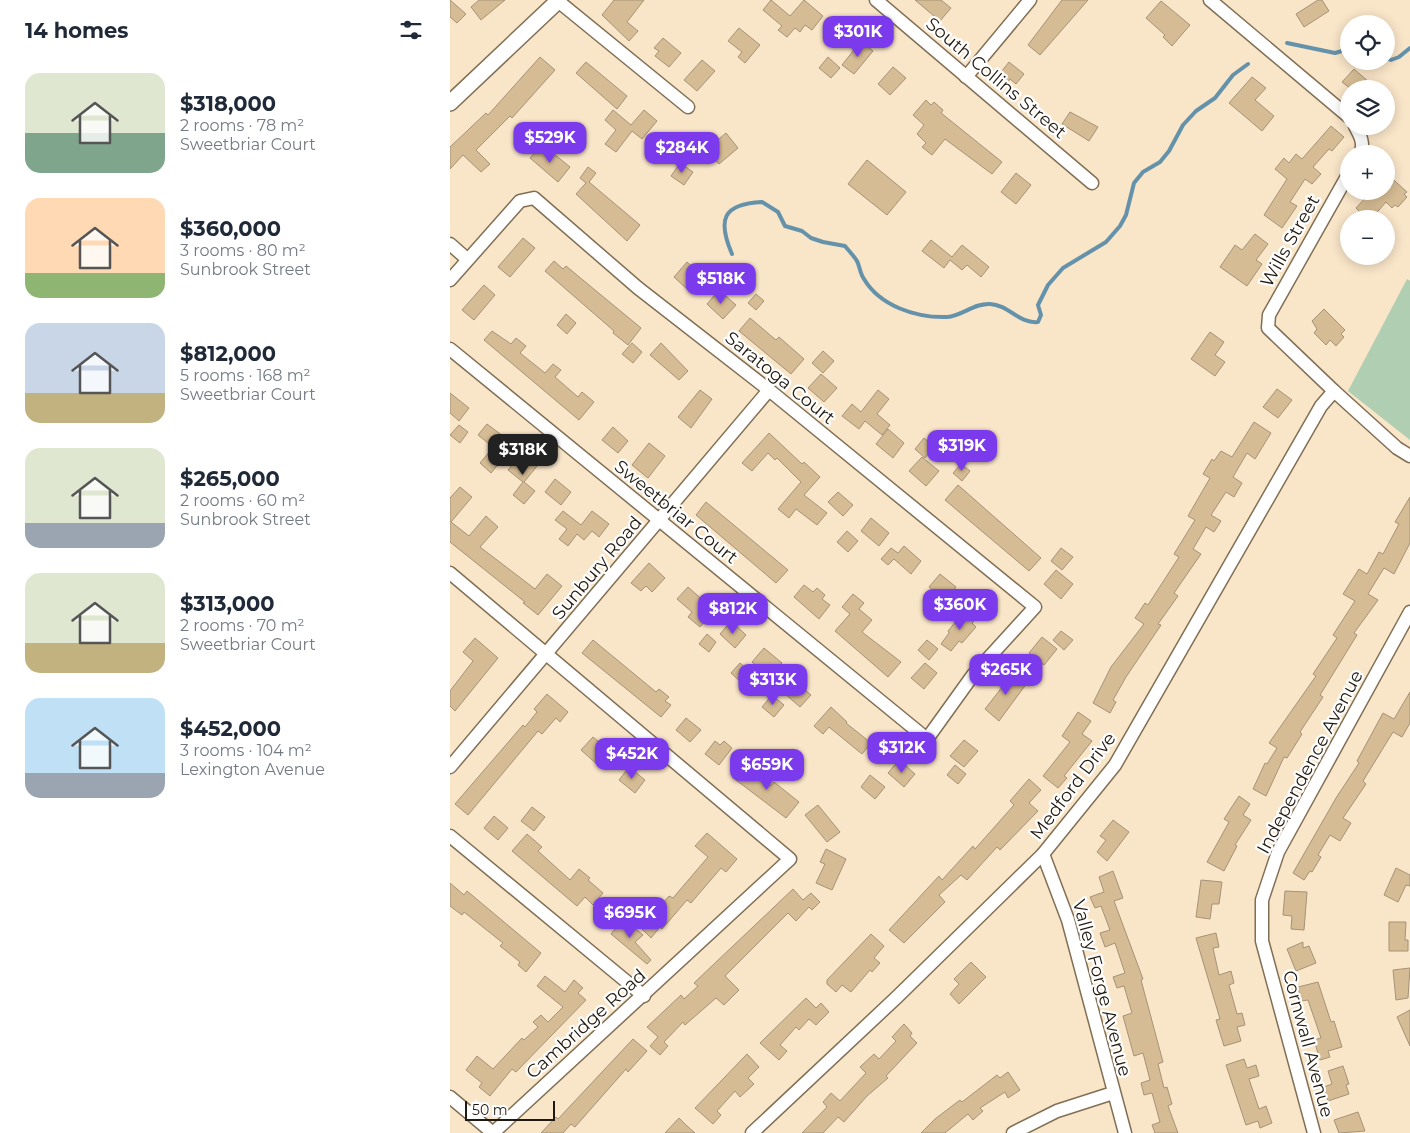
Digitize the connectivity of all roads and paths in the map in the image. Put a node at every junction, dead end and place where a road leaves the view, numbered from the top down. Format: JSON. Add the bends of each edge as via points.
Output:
{"nodes":[{"id":1,"x":876,"y":0,"type":"edge"},
{"id":2,"x":1030,"y":0,"type":"edge"},
{"id":3,"x":1210,"y":0,"type":"edge"},
{"id":4,"x":558,"y":1,"type":"edge"},
{"id":5,"x":966,"y":76,"type":"junction"},
{"id":6,"x":450,"y":103,"type":"edge"},
{"id":7,"x":688,"y":107,"type":"dead end"},
{"id":8,"x":1340,"y":110,"type":"edge"},
{"id":9,"x":1092,"y":183,"type":"dead end"},
{"id":10,"x":1340,"y":189,"type":"edge"},
{"id":11,"x":450,"y":244,"type":"edge"},
{"id":12,"x":467,"y":259,"type":"junction"},
{"id":13,"x":450,"y":280,"type":"edge"},
{"id":14,"x":450,"y":348,"type":"edge"},
{"id":15,"x":769,"y":390,"type":"junction"},
{"id":16,"x":1334,"y":391,"type":"junction"},
{"id":17,"x":1410,"y":456,"type":"edge"},
{"id":18,"x":659,"y":521,"type":"junction"},
{"id":19,"x":450,"y":573,"type":"edge"},
{"id":20,"x":1410,"y":612,"type":"edge"},
{"id":21,"x":547,"y":655,"type":"junction"},
{"id":22,"x":927,"y":740,"type":"joint"},
{"id":23,"x":450,"y":767,"type":"edge"},
{"id":24,"x":450,"y":836,"type":"edge"},
{"id":25,"x":1043,"y":854,"type":"junction"},
{"id":26,"x":1268,"y":964,"type":"joint"},
{"id":27,"x":644,"y":996,"type":"junction"},
{"id":28,"x":1113,"y":1093,"type":"junction"},
{"id":29,"x":450,"y":1097,"type":"edge"},
{"id":30,"x":493,"y":1133,"type":"edge"},
{"id":31,"x":752,"y":1133,"type":"edge"},
{"id":32,"x":1013,"y":1133,"type":"edge"},
{"id":33,"x":1125,"y":1133,"type":"edge"},
{"id":34,"x":1314,"y":1133,"type":"edge"}],
"edges":[{"from":1,"to":5,"type":"street","name":"South Collins Street"},
{"from":2,"to":5,"type":"street"},
{"from":3,"to":8,"type":"street"},
{"from":4,"to":6,"type":"main road"},
{"from":4,"to":7,"type":"street"},
{"from":5,"to":9,"type":"street","name":"South Collins Street"},
{"from":10,"to":16,"type":"street","name":"Wills Street","via":[[1269,315],[1268,328]]},
{"from":11,"to":12,"type":"street"},
{"from":12,"to":13,"type":"street"},
{"from":12,"to":15,"type":"street","name":"Saratoga Court","via":[[520,201],[534,198],[638,288]]},
{"from":14,"to":18,"type":"street","name":"Sweetbriar Court"},
{"from":15,"to":18,"type":"street","name":"Sunbury Road"},
{"from":15,"to":22,"type":"street","name":"Saratoga Court","via":[[1035,608],[973,675]]},
{"from":16,"to":17,"type":"street"},
{"from":16,"to":25,"type":"street","name":"Medford Drive","via":[[1321,406],[1115,765]]},
{"from":18,"to":21,"type":"street","name":"Sunbury Road"},
{"from":18,"to":22,"type":"street","name":"Sweetbriar Court"},
{"from":19,"to":21,"type":"street"},
{"from":20,"to":26,"type":"street","name":"Independence Avenue","via":[[1278,852],[1262,900],[1262,940]]},
{"from":21,"to":23,"type":"street","name":"Sunbury Road"},
{"from":21,"to":27,"type":"street","name":"Cambridge Road","via":[[790,859]]},
{"from":24,"to":27,"type":"street"},
{"from":25,"to":28,"type":"street","name":"Valley Forge Avenue","via":[[1068,920]]},
{"from":25,"to":31,"type":"street","name":"Medford Drive"},
{"from":26,"to":34,"type":"street","name":"Cornwall Avenue"},
{"from":27,"to":30,"type":"street","name":"Cambridge Road"},
{"from":28,"to":32,"type":"street","via":[[1057,1111]]},
{"from":28,"to":33,"type":"street","name":"Valley Forge Avenue"},
{"from":29,"to":30,"type":"street"}]}
